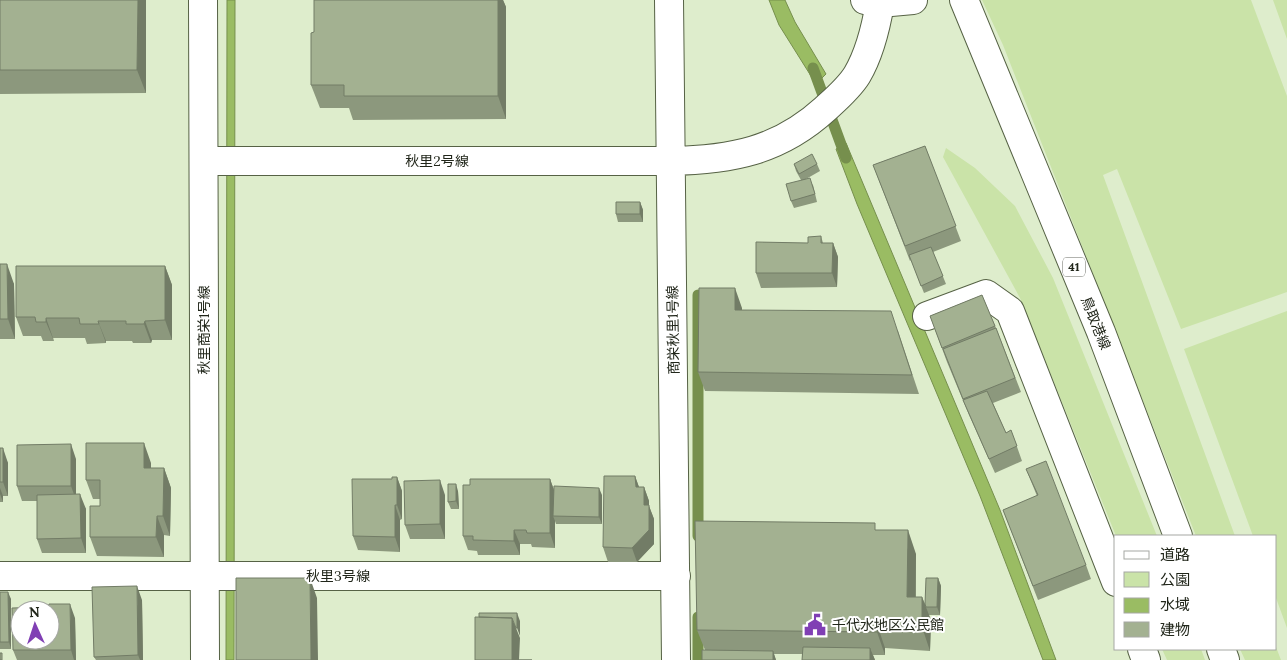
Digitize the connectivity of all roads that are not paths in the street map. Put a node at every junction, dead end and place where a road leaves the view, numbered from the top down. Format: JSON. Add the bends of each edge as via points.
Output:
{"nodes":[{"id":1,"x":203,"y":0,"type":"edge"},
{"id":2,"x":669,"y":0,"type":"edge"},
{"id":3,"x":913,"y":0,"type":"edge"},
{"id":4,"x":964,"y":0,"type":"edge"},
{"id":5,"x":873,"y":1,"type":"edge"},
{"id":6,"x":204,"y":161,"type":"junction"},
{"id":7,"x":670,"y":161,"type":"junction"},
{"id":8,"x":927,"y":316,"type":"dead end"},
{"id":9,"x":1178,"y":535,"type":"edge"},
{"id":10,"x":0,"y":576,"type":"edge"},
{"id":11,"x":205,"y":576,"type":"junction"},
{"id":12,"x":676,"y":576,"type":"junction"},
{"id":13,"x":1114,"y":577,"type":"edge"},
{"id":14,"x":205,"y":660,"type":"edge"},
{"id":15,"x":676,"y":660,"type":"edge"}],
"edges":[{"from":1,"to":6,"type":"street","name":"秋里商栄1号線"},
{"from":2,"to":7,"type":"street","name":"商栄秋里1号線"},
{"from":3,"to":5,"type":"street"},
{"from":4,"to":9,"type":"street","name":"鳥取港線","number":"41","via":[[1101,332]]},
{"from":5,"to":7,"type":"street","name":"秋里2号線","via":[[867,54],[856,76],[840,96],[812,121],[778,143],[757,150],[713,159]]},
{"from":6,"to":7,"type":"street","name":"秋里2号線"},
{"from":6,"to":11,"type":"street","name":"秋里商栄1号線"},
{"from":7,"to":12,"type":"street","name":"商栄秋里1号線"},
{"from":8,"to":13,"type":"street","via":[[986,294],[1010,311]]},
{"from":10,"to":11,"type":"street","name":"秋里3号線"},
{"from":11,"to":12,"type":"street","name":"秋里3号線"},
{"from":11,"to":14,"type":"street","name":"秋里商栄1号線"},
{"from":12,"to":15,"type":"street","name":"商栄秋里1号線"}]}
